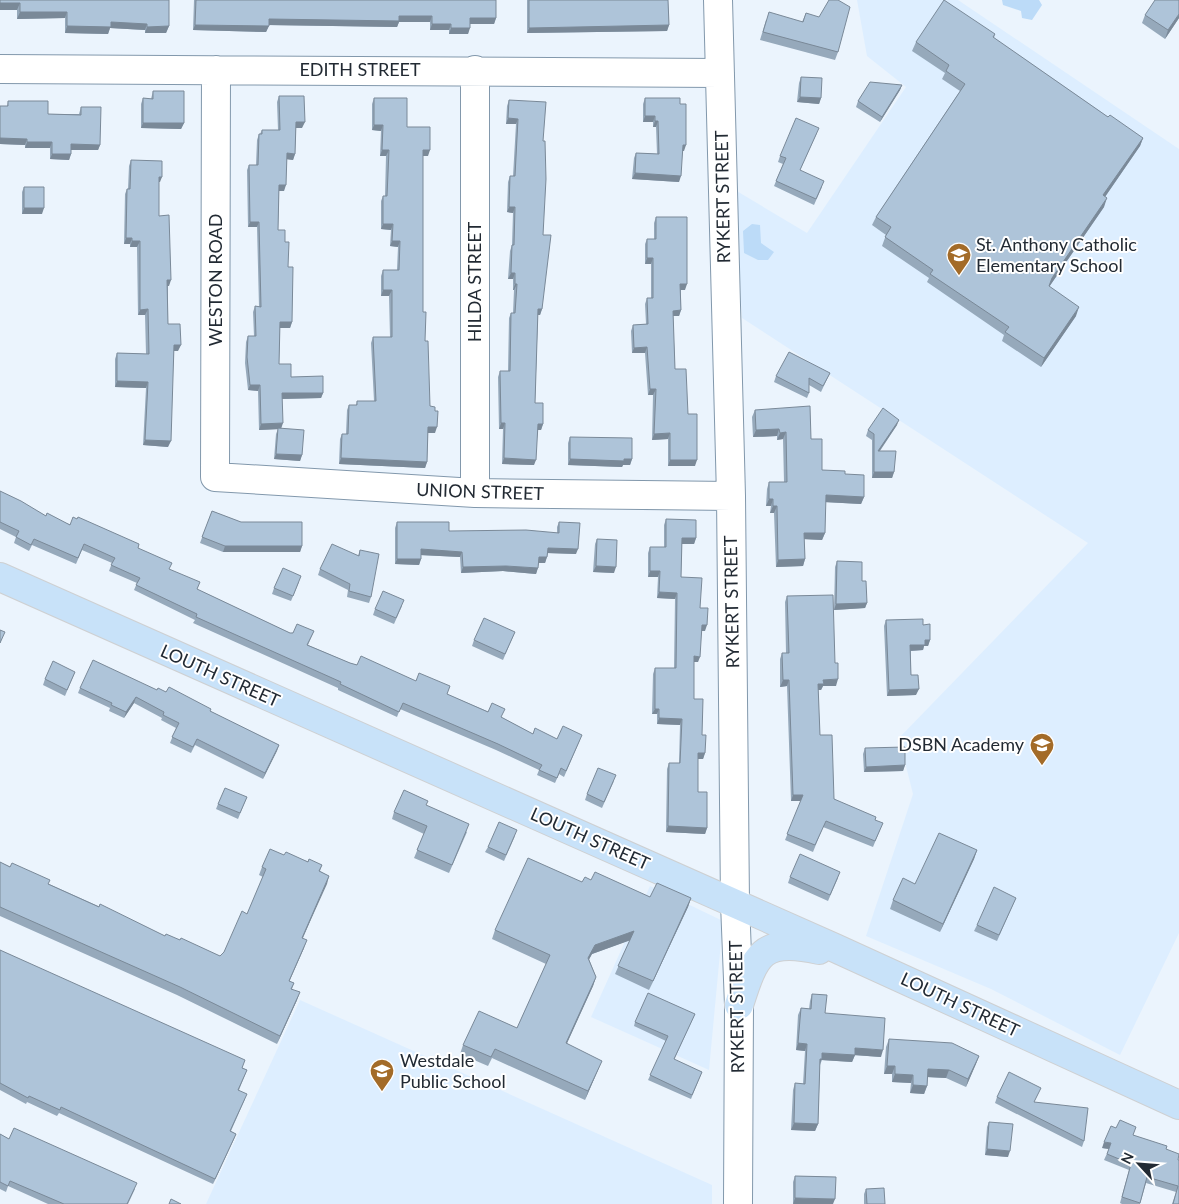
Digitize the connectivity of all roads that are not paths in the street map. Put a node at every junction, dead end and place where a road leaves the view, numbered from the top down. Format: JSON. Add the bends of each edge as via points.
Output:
{"nodes":[{"id":1,"x":718,"y":0,"type":"edge"},
{"id":2,"x":0,"y":69,"type":"edge"},
{"id":3,"x":216,"y":70,"type":"junction"},
{"id":4,"x":475,"y":70,"type":"junction"},
{"id":5,"x":720,"y":73,"type":"junction"},
{"id":6,"x":230,"y":478,"type":"joint"},
{"id":7,"x":475,"y":494,"type":"junction"},
{"id":8,"x":731,"y":496,"type":"junction"},
{"id":9,"x":0,"y":577,"type":"edge"},
{"id":10,"x":735,"y":903,"type":"junction"},
{"id":11,"x":861,"y":960,"type":"junction"},
{"id":12,"x":739,"y":1005,"type":"junction"},
{"id":13,"x":1179,"y":1105,"type":"edge"},
{"id":14,"x":738,"y":1204,"type":"edge"}],
"edges":[{"from":1,"to":5,"type":"street","name":"RYKERT STREET"},
{"from":2,"to":3,"type":"street","name":"EDITH STREET"},
{"from":3,"to":4,"type":"street","name":"EDITH STREET"},
{"from":3,"to":6,"type":"street","name":"WESTON ROAD","via":[[215,477]]},
{"from":4,"to":5,"type":"street","name":"EDITH STREET"},
{"from":4,"to":7,"type":"street","name":"HILDA STREET"},
{"from":5,"to":8,"type":"street","name":"RYKERT STREET"},
{"from":6,"to":7,"type":"street","name":"UNION STREET"},
{"from":7,"to":8,"type":"street","name":"UNION STREET"},
{"from":8,"to":10,"type":"street","name":"RYKERT STREET"},
{"from":9,"to":10,"type":"main road","name":"LOUTH STREET"},
{"from":10,"to":11,"type":"main road","name":"LOUTH STREET"},
{"from":10,"to":12,"type":"street","name":"RYKERT STREET"},
{"from":11,"to":12,"type":"main road","via":[[810,948],[773,946],[752,970]]},
{"from":11,"to":13,"type":"main road","name":"LOUTH STREET"},
{"from":12,"to":14,"type":"street","name":"RYKERT STREET"}]}
